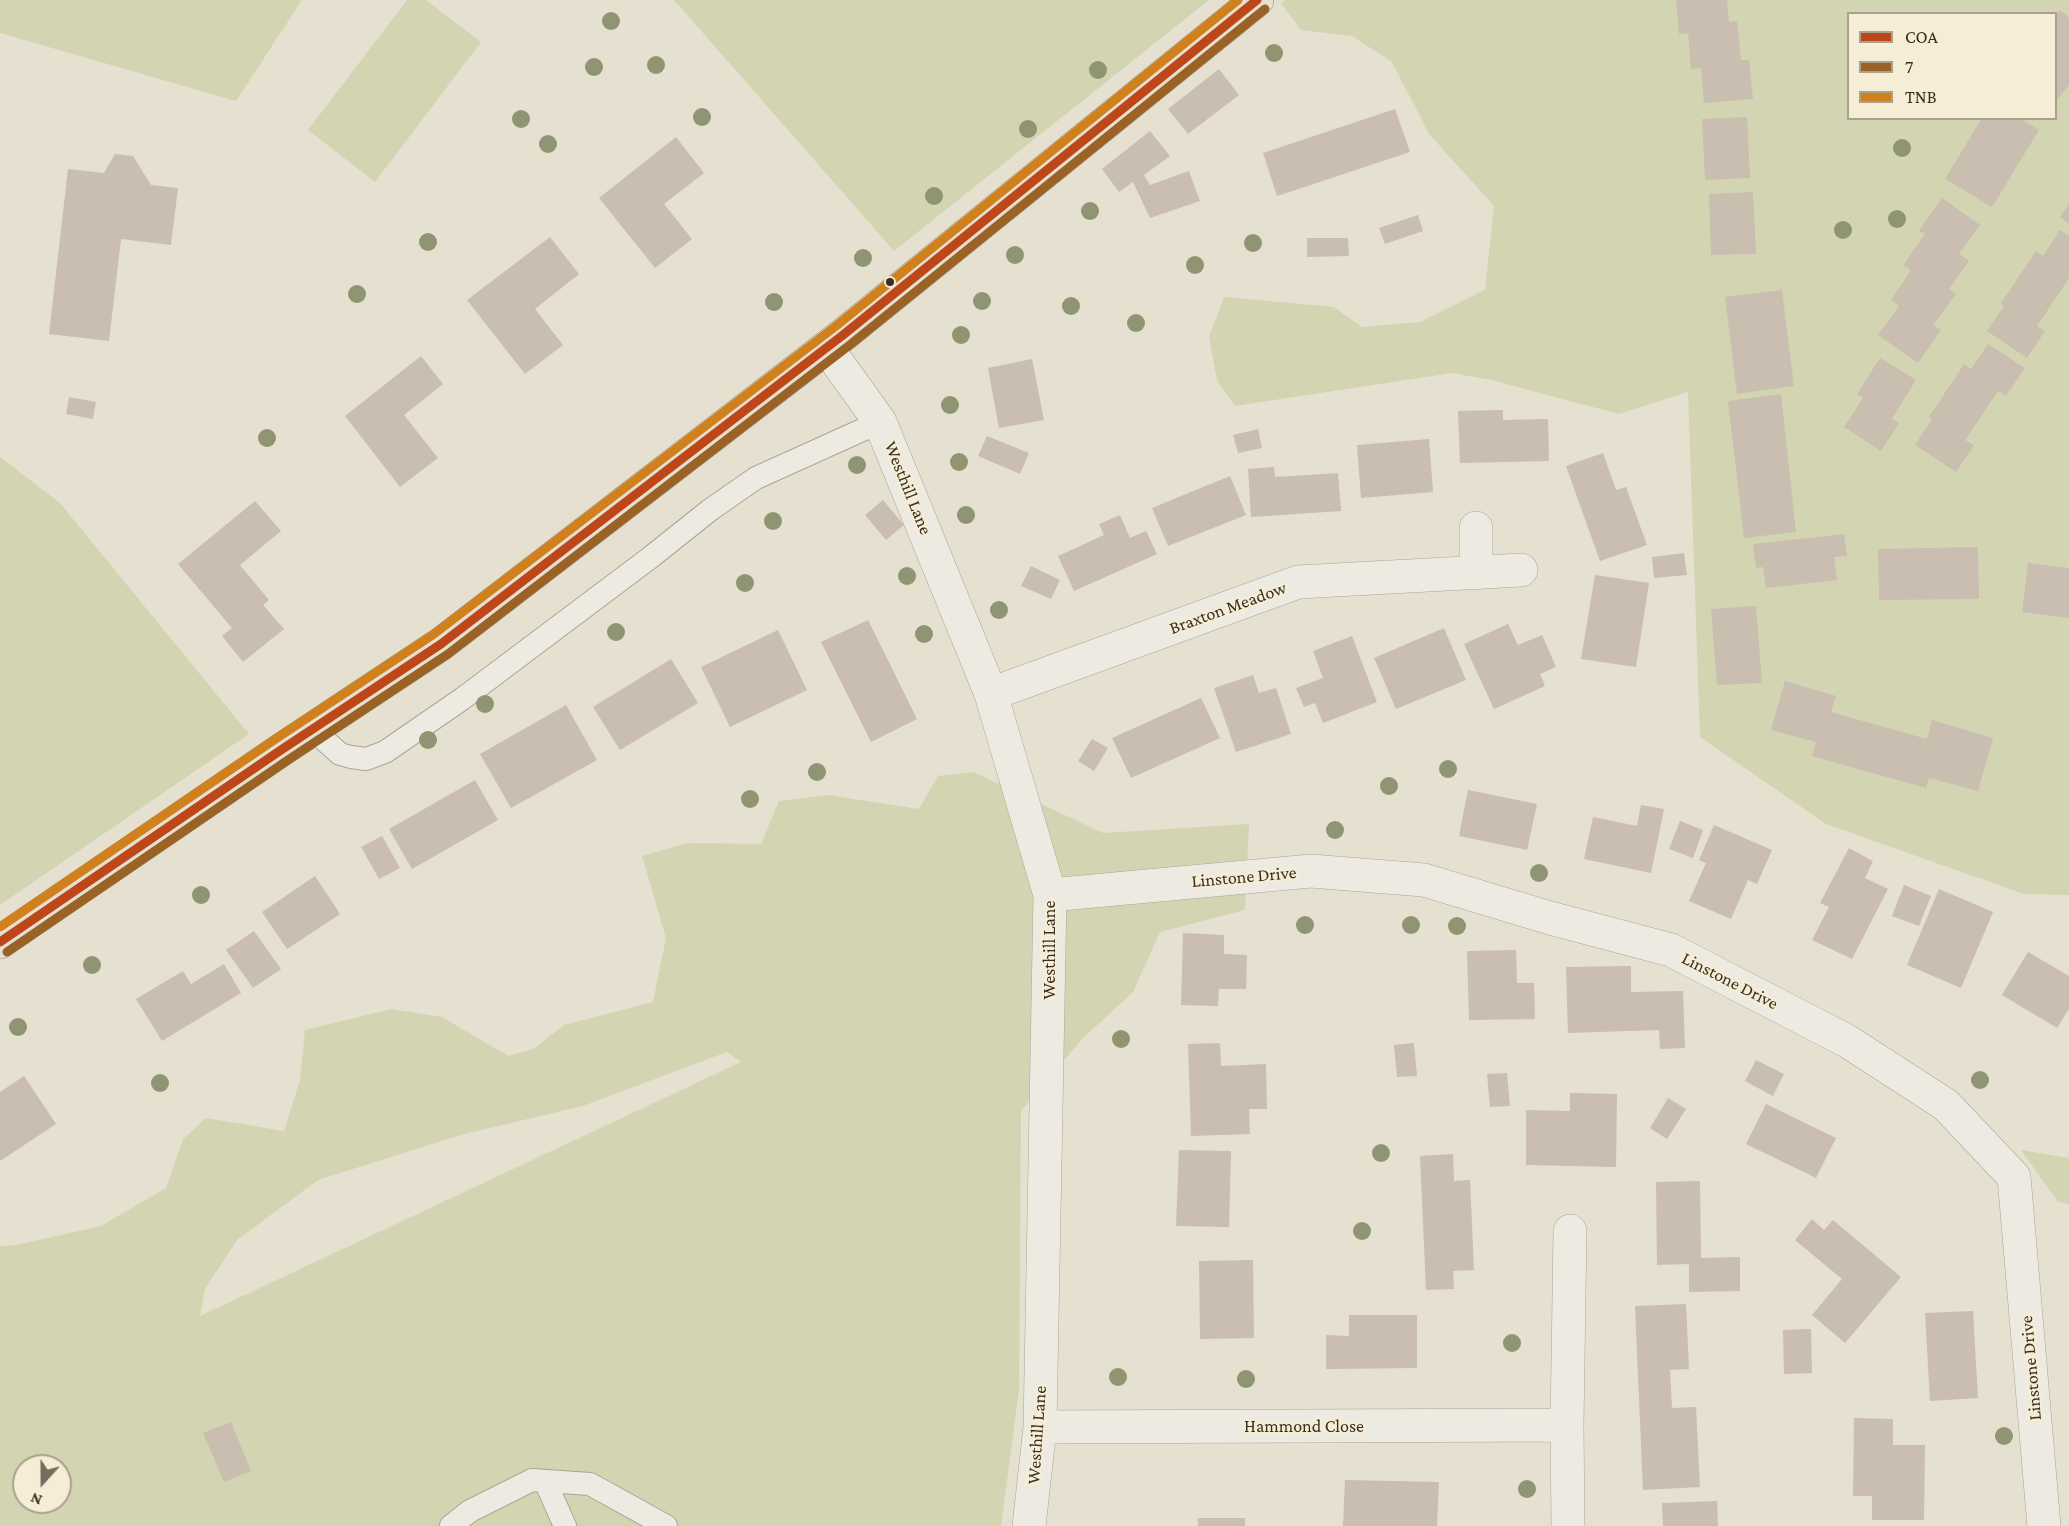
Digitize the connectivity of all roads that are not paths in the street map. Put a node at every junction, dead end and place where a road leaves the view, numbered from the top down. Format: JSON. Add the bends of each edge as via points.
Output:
{"nodes":[{"id":1,"x":1257,"y":0,"type":"edge"},
{"id":2,"x":827,"y":348,"type":"junction"},
{"id":3,"x":880,"y":422,"type":"junction"},
{"id":4,"x":1476,"y":528,"type":"dead end"},
{"id":5,"x":1521,"y":570,"type":"dead end"},
{"id":6,"x":1476,"y":573,"type":"junction"},
{"id":7,"x":991,"y":694,"type":"junction"},
{"id":8,"x":312,"y":729,"type":"junction"},
{"id":9,"x":1050,"y":895,"type":"junction"},
{"id":10,"x":0,"y":942,"type":"edge"},
{"id":11,"x":1570,"y":1231,"type":"dead end"},
{"id":12,"x":1567,"y":1425,"type":"junction"},
{"id":13,"x":1040,"y":1427,"type":"junction"},
{"id":14,"x":545,"y":1481,"type":"junction"},
{"id":15,"x":452,"y":1525,"type":"edge"},
{"id":16,"x":565,"y":1526,"type":"edge"},
{"id":17,"x":666,"y":1526,"type":"edge"},
{"id":18,"x":1029,"y":1526,"type":"edge"},
{"id":19,"x":1568,"y":1526,"type":"edge"},
{"id":20,"x":2044,"y":1526,"type":"edge"}],
"edges":[{"from":1,"to":2,"type":"main road"},
{"from":2,"to":3,"type":"street","name":"Westhill Lane"},
{"from":2,"to":8,"type":"main road","via":[[441,644]]},
{"from":3,"to":7,"type":"street","name":"Westhill Lane"},
{"from":3,"to":8,"type":"lane","via":[[756,478],[462,699],[385,752],[366,759],[340,754]]},
{"from":4,"to":6,"type":"street"},
{"from":5,"to":6,"type":"street","name":"Braxton Meadow"},
{"from":6,"to":7,"type":"street","name":"Braxton Meadow","via":[[1298,582]]},
{"from":7,"to":9,"type":"street","name":"Westhill Lane"},
{"from":8,"to":10,"type":"main road"},
{"from":9,"to":13,"type":"street","name":"Westhill Lane"},
{"from":9,"to":20,"type":"street","name":"Linstone Drive","via":[[1311,871],[1424,880],[1671,950],[1847,1041],[1946,1105],[2014,1178]]},
{"from":11,"to":12,"type":"street"},
{"from":12,"to":13,"type":"street","name":"Hammond Close"},
{"from":12,"to":19,"type":"street"},
{"from":13,"to":18,"type":"street","name":"Westhill Lane"},
{"from":14,"to":15,"type":"lane","via":[[532,1480],[470,1511]]},
{"from":14,"to":16,"type":"lane"},
{"from":14,"to":17,"type":"lane","via":[[590,1484]]}]}
